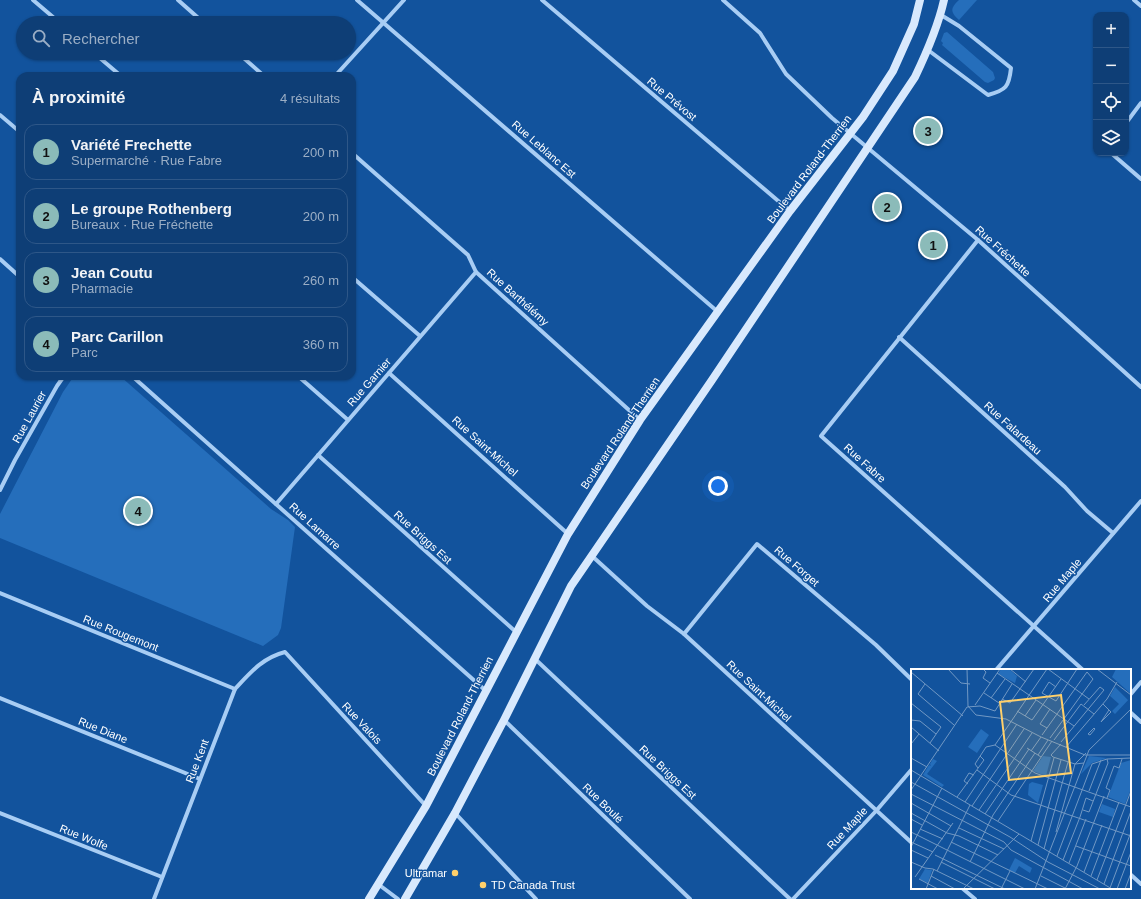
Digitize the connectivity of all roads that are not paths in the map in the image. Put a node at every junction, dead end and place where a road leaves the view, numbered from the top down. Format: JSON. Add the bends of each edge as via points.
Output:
{"nodes":[{"id":1,"x":33,"y":0,"type":"edge"},
{"id":2,"x":178,"y":0,"type":"edge"},
{"id":3,"x":357,"y":0,"type":"edge"},
{"id":4,"x":404,"y":0,"type":"edge"},
{"id":5,"x":542,"y":0,"type":"edge"},
{"id":6,"x":723,"y":0,"type":"edge"},
{"id":7,"x":920,"y":0,"type":"edge"},
{"id":8,"x":944,"y":0,"type":"edge"},
{"id":9,"x":1134,"y":0,"type":"edge"},
{"id":10,"x":1141,"y":6,"type":"edge"},
{"id":11,"x":940,"y":14,"type":"junction"},
{"id":12,"x":52,"y":16,"type":"edge"},
{"id":13,"x":196,"y":16,"type":"edge"},
{"id":14,"x":384,"y":23,"type":"junction"},
{"id":15,"x":928,"y":50,"type":"junction"},
{"id":16,"x":356,"y":53,"type":"edge"},
{"id":17,"x":102,"y":60,"type":"edge"},
{"id":18,"x":246,"y":60,"type":"edge"},
{"id":19,"x":350,"y":60,"type":"edge"},
{"id":20,"x":116,"y":72,"type":"edge"},
{"id":21,"x":259,"y":72,"type":"edge"},
{"id":22,"x":339,"y":72,"type":"edge"},
{"id":23,"x":1141,"y":103,"type":"edge"},
{"id":24,"x":0,"y":115,"type":"edge"},
{"id":25,"x":1128,"y":120,"type":"edge"},
{"id":26,"x":16,"y":129,"type":"edge"},
{"id":27,"x":850,"y":133,"type":"junction"},
{"id":28,"x":868,"y":147,"type":"junction"},
{"id":29,"x":1114,"y":156,"type":"edge"},
{"id":30,"x":356,"y":157,"type":"edge"},
{"id":31,"x":1141,"y":179,"type":"edge"},
{"id":32,"x":790,"y":211,"type":"junction"},
{"id":33,"x":978,"y":240,"type":"junction"},
{"id":34,"x":0,"y":259,"type":"edge"},
{"id":35,"x":476,"y":272,"type":"junction"},
{"id":36,"x":16,"y":273,"type":"edge"},
{"id":37,"x":356,"y":280,"type":"edge"},
{"id":38,"x":718,"y":312,"type":"junction"},
{"id":39,"x":420,"y":336,"type":"junction"},
{"id":40,"x":899,"y":337,"type":"junction"},
{"id":41,"x":389,"y":373,"type":"junction"},
{"id":42,"x":61,"y":380,"type":"edge"},
{"id":43,"x":136,"y":380,"type":"edge"},
{"id":44,"x":303,"y":380,"type":"edge"},
{"id":45,"x":1141,"y":387,"type":"edge"},
{"id":46,"x":348,"y":420,"type":"junction"},
{"id":47,"x":640,"y":420,"type":"junction"},
{"id":48,"x":318,"y":455,"type":"junction"},
{"id":49,"x":0,"y":490,"type":"edge"},
{"id":50,"x":1141,"y":501,"type":"edge"},
{"id":51,"x":276,"y":504,"type":"junction"},
{"id":52,"x":1113,"y":533,"type":"junction"},
{"id":53,"x":568,"y":534,"type":"junction"},
{"id":54,"x":592,"y":556,"type":"junction"},
{"id":55,"x":0,"y":593,"type":"edge"},
{"id":56,"x":1034,"y":626,"type":"junction"},
{"id":57,"x":516,"y":632,"type":"junction"},
{"id":58,"x":684,"y":634,"type":"junction"},
{"id":59,"x":285,"y":652,"type":"joint"},
{"id":60,"x":534,"y":658,"type":"junction"},
{"id":61,"x":997,"y":669,"type":"edge"},
{"id":62,"x":1082,"y":669,"type":"edge"},
{"id":63,"x":911,"y":679,"type":"edge"},
{"id":64,"x":1141,"y":682,"type":"edge"},
{"id":65,"x":235,"y":689,"type":"junction"},
{"id":66,"x":486,"y":691,"type":"junction"},
{"id":67,"x":1131,"y":694,"type":"edge"},
{"id":68,"x":0,"y":698,"type":"edge"},
{"id":69,"x":1131,"y":713,"type":"edge"},
{"id":70,"x":504,"y":720,"type":"junction"},
{"id":71,"x":1141,"y":722,"type":"edge"},
{"id":72,"x":911,"y":770,"type":"edge"},
{"id":73,"x":200,"y":779,"type":"junction"},
{"id":74,"x":426,"y":806,"type":"junction"},
{"id":75,"x":876,"y":810,"type":"junction"},
{"id":76,"x":0,"y":813,"type":"edge"},
{"id":77,"x":455,"y":813,"type":"junction"},
{"id":78,"x":911,"y":842,"type":"edge"},
{"id":79,"x":1131,"y":875,"type":"edge"},
{"id":80,"x":162,"y":877,"type":"junction"},
{"id":81,"x":378,"y":884,"type":"junction"},
{"id":82,"x":1141,"y":884,"type":"edge"},
{"id":83,"x":963,"y":889,"type":"edge"},
{"id":84,"x":154,"y":899,"type":"edge"},
{"id":85,"x":369,"y":899,"type":"edge"},
{"id":86,"x":398,"y":899,"type":"edge"},
{"id":87,"x":405,"y":899,"type":"edge"},
{"id":88,"x":536,"y":899,"type":"edge"},
{"id":89,"x":690,"y":899,"type":"edge"},
{"id":90,"x":792,"y":899,"type":"edge"},
{"id":91,"x":975,"y":899,"type":"edge"}],
"edges":[{"from":1,"to":12,"type":"street"},
{"from":2,"to":13,"type":"street"},
{"from":3,"to":14,"type":"street","name":"Rue Leblanc Est"},
{"from":4,"to":14,"type":"street"},
{"from":5,"to":32,"type":"street","name":"Rue Prévost"},
{"from":6,"to":27,"type":"street","name":"Rue Fréchette","via":[[760,33],[786,74]]},
{"from":7,"to":27,"type":"main road","name":"Boulevard Roland-Therrien","via":[[914,24],[893,71]]},
{"from":8,"to":11,"type":"main road"},
{"from":9,"to":10,"type":"street"},
{"from":11,"to":15,"type":"main road"},
{"from":11,"to":15,"type":"street","via":[[960,26],[1011,68],[1009,81],[1002,91],[988,95]]},
{"from":14,"to":16,"type":"street"},
{"from":14,"to":38,"type":"street","name":"Rue Leblanc Est"},
{"from":15,"to":28,"type":"main road","via":[[915,77]]},
{"from":17,"to":20,"type":"street"},
{"from":18,"to":21,"type":"street"},
{"from":19,"to":22,"type":"street"},
{"from":23,"to":25,"type":"street"},
{"from":24,"to":26,"type":"street"},
{"from":27,"to":28,"type":"street","name":"Rue Fréchette"},
{"from":27,"to":32,"type":"main road","name":"Boulevard Roland-Therrien"},
{"from":28,"to":33,"type":"street","name":"Rue Fréchette"},
{"from":28,"to":54,"type":"main road"},
{"from":29,"to":31,"type":"street"},
{"from":30,"to":35,"type":"street","name":"Rue Barthélémy","via":[[468,255]]},
{"from":32,"to":38,"type":"main road","name":"Boulevard Roland-Therrien"},
{"from":33,"to":40,"type":"street","name":"Rue Fabre"},
{"from":33,"to":45,"type":"street","name":"Rue Fréchette"},
{"from":34,"to":36,"type":"street"},
{"from":35,"to":39,"type":"street","name":"Rue Garnier"},
{"from":35,"to":47,"type":"street","name":"Rue Barthélémy"},
{"from":37,"to":39,"type":"street"},
{"from":38,"to":47,"type":"main road","name":"Boulevard Roland-Therrien"},
{"from":39,"to":41,"type":"street","name":"Rue Garnier"},
{"from":40,"to":52,"type":"street","name":"Rue Falardeau"},
{"from":40,"to":56,"type":"street","name":"Rue Fabre","via":[[821,436]]},
{"from":41,"to":46,"type":"street","name":"Rue Garnier"},
{"from":41,"to":53,"type":"street","name":"Rue Saint-Michel"},
{"from":42,"to":49,"type":"street","name":"Rue Laurier","via":[[18,453]]},
{"from":43,"to":51,"type":"street","name":"Rue Lamarre"},
{"from":44,"to":46,"type":"street"},
{"from":46,"to":48,"type":"street","name":"Rue Garnier"},
{"from":47,"to":53,"type":"main road","name":"Boulevard Roland-Therrien"},
{"from":48,"to":51,"type":"street","name":"Rue Garnier"},
{"from":48,"to":57,"type":"street","name":"Rue Briggs Est"},
{"from":50,"to":52,"type":"street","name":"Rue Maple"},
{"from":51,"to":66,"type":"street","name":"Rue Lamarre"},
{"from":52,"to":56,"type":"street","name":"Rue Maple"},
{"from":53,"to":57,"type":"main road","name":"Boulevard Roland-Therrien"},
{"from":54,"to":58,"type":"street","name":"Rue Saint-Michel","via":[[647,606]]},
{"from":54,"to":60,"type":"main road","via":[[571,586]]},
{"from":55,"to":65,"type":"street","name":"Rue Rougemont"},
{"from":56,"to":61,"type":"street","name":"Rue Maple"},
{"from":56,"to":62,"type":"street","name":"Rue Fabre"},
{"from":57,"to":66,"type":"main road","name":"Boulevard Roland-Therrien"},
{"from":58,"to":63,"type":"street","name":"Rue Forget","via":[[758,544],[876,645]]},
{"from":58,"to":75,"type":"street","name":"Rue Saint-Michel"},
{"from":59,"to":65,"type":"street","name":"Rue Kent","via":[[270,657]]},
{"from":59,"to":74,"type":"street","name":"Rue Valois"},
{"from":60,"to":70,"type":"main road"},
{"from":60,"to":90,"type":"street","name":"Rue Briggs Est"},
{"from":64,"to":67,"type":"street"},
{"from":65,"to":73,"type":"street","name":"Rue Kent"},
{"from":66,"to":74,"type":"main road","name":"Boulevard Roland-Therrien"},
{"from":68,"to":73,"type":"street","name":"Rue Diane"},
{"from":69,"to":71,"type":"street"},
{"from":70,"to":77,"type":"main road"},
{"from":70,"to":89,"type":"street","name":"Rue Boulé"},
{"from":72,"to":75,"type":"street","name":"Rue Maple"},
{"from":73,"to":80,"type":"street","name":"Rue Kent"},
{"from":74,"to":81,"type":"main road","name":"Boulevard Roland-Therrien"},
{"from":75,"to":78,"type":"street","name":"Rue Saint-Michel"},
{"from":75,"to":90,"type":"street","name":"Rue Maple"},
{"from":76,"to":80,"type":"street","name":"Rue Wolfe"},
{"from":77,"to":87,"type":"main road"},
{"from":77,"to":88,"type":"street"},
{"from":79,"to":82,"type":"street"},
{"from":80,"to":84,"type":"street","name":"Rue Kent"},
{"from":81,"to":85,"type":"main road","name":"Boulevard Roland-Therrien"},
{"from":81,"to":86,"type":"street"},
{"from":83,"to":91,"type":"street"}]}
